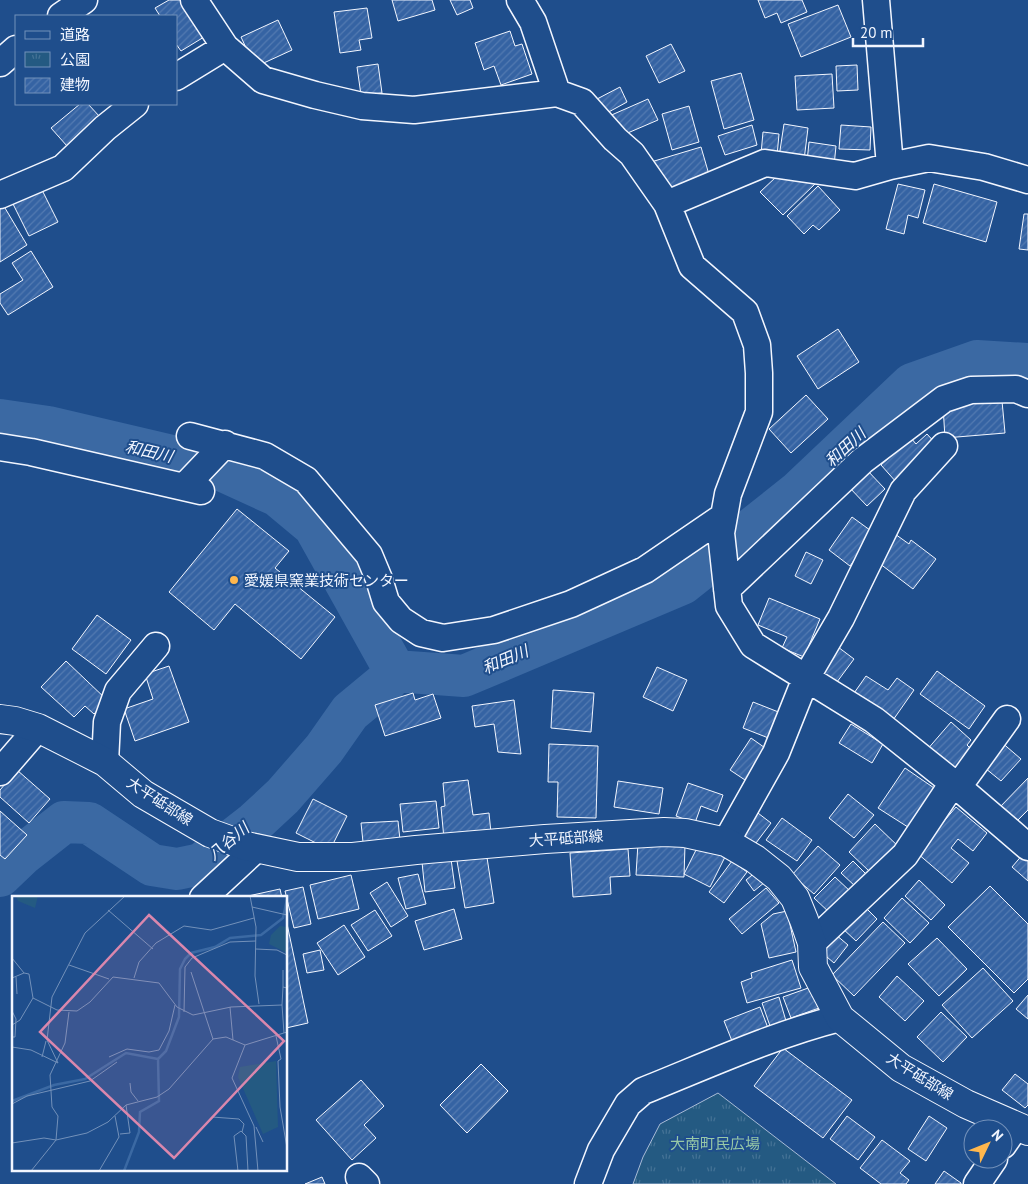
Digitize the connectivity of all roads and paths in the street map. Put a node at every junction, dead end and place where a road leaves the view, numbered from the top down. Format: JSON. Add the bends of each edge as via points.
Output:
{"nodes":[{"id":1,"x":84,"y":0,"type":"edge"},
{"id":2,"x":194,"y":0,"type":"edge"},
{"id":3,"x":520,"y":0,"type":"edge"},
{"id":4,"x":876,"y":0,"type":"edge"},
{"id":5,"x":62,"y":15,"type":"edge"},
{"id":6,"x":225,"y":47,"type":"junction"},
{"id":7,"x":15,"y":50,"type":"edge"},
{"id":8,"x":0,"y":63,"type":"edge"},
{"id":9,"x":178,"y":76,"type":"edge"},
{"id":10,"x":557,"y":93,"type":"junction"},
{"id":11,"x":134,"y":105,"type":"edge"},
{"id":12,"x":890,"y":166,"type":"junction"},
{"id":13,"x":1028,"y":180,"type":"edge"},
{"id":14,"x":0,"y":195,"type":"edge"},
{"id":15,"x":667,"y":204,"type":"junction"},
{"id":16,"x":1028,"y":394,"type":"edge"},
{"id":17,"x":190,"y":436,"type":"dead end"},
{"id":18,"x":944,"y":446,"type":"dead end"},
{"id":19,"x":222,"y":447,"type":"junction"},
{"id":20,"x":0,"y":448,"type":"edge"},
{"id":21,"x":723,"y":524,"type":"junction"},
{"id":22,"x":726,"y":583,"type":"junction"},
{"id":23,"x":156,"y":646,"type":"dead end"},
{"id":24,"x":806,"y":678,"type":"junction"},
{"id":25,"x":0,"y":719,"type":"edge"},
{"id":26,"x":1007,"y":719,"type":"dead end"},
{"id":27,"x":38,"y":728,"type":"junction"},
{"id":28,"x":105,"y":762,"type":"junction"},
{"id":29,"x":0,"y":772,"type":"edge"},
{"id":30,"x":956,"y":785,"type":"junction"},
{"id":31,"x":726,"y":842,"type":"junction"},
{"id":32,"x":251,"y":847,"type":"junction"},
{"id":33,"x":1028,"y":847,"type":"edge"},
{"id":34,"x":205,"y":896,"type":"edge"},
{"id":35,"x":812,"y":943,"type":"junction"},
{"id":36,"x":840,"y":1018,"type":"junction"},
{"id":37,"x":1016,"y":1134,"type":"edge"},
{"id":38,"x":987,"y":1169,"type":"edge"},
{"id":39,"x":588,"y":1184,"type":"edge"},
{"id":40,"x":977,"y":1184,"type":"edge"}],
"edges":[{"from":1,"to":5,"type":"street"},
{"from":2,"to":6,"type":"street"},
{"from":3,"to":10,"type":"street","via":[[533,22]]},
{"from":4,"to":12,"type":"street"},
{"from":6,"to":9,"type":"street"},
{"from":6,"to":10,"type":"street","via":[[263,80],[362,106],[414,110]]},
{"from":7,"to":8,"type":"street"},
{"from":10,"to":15,"type":"street","via":[[582,102],[632,154]]},
{"from":11,"to":14,"type":"street","via":[[63,168]]},
{"from":12,"to":13,"type":"street","via":[[929,158],[984,167]]},
{"from":12,"to":15,"type":"street","via":[[855,176],[765,163]]},
{"from":15,"to":21,"type":"street","via":[[692,266],[745,312],[757,345],[759,412],[728,494]]},
{"from":16,"to":22,"type":"street","via":[[1016,389],[971,390],[944,399],[862,461]]},
{"from":17,"to":19,"type":"street"},
{"from":18,"to":24,"type":"street","via":[[903,491],[841,618]]},
{"from":19,"to":20,"type":"street","via":[[191,486]]},
{"from":19,"to":21,"type":"street","via":[[265,456],[306,480],[368,555],[386,602],[402,620],[421,633],[443,638],[494,630],[571,604],[645,570]]},
{"from":21,"to":22,"type":"street"},
{"from":22,"to":24,"type":"street","via":[[729,606],[753,645]]},
{"from":23,"to":28,"type":"street","via":[[118,691],[108,722]]},
{"from":24,"to":30,"type":"street","via":[[874,720]]},
{"from":24,"to":31,"type":"street","via":[[776,752]]},
{"from":25,"to":27,"type":"main road","name":"大平砥部線"},
{"from":26,"to":30,"type":"street"},
{"from":27,"to":28,"type":"main road","name":"大平砥部線"},
{"from":27,"to":29,"type":"street"},
{"from":28,"to":32,"type":"main road","name":"大平砥部線","via":[[143,794],[210,833]]},
{"from":30,"to":33,"type":"street"},
{"from":30,"to":35,"type":"street","via":[[905,855]]},
{"from":31,"to":32,"type":"main road","name":"大平砥部線","via":[[664,832],[545,839],[353,857],[298,857]]},
{"from":31,"to":35,"type":"main road","name":"大平砥部線","via":[[779,878],[795,898]]},
{"from":32,"to":34,"type":"street"},
{"from":35,"to":36,"type":"main road","name":"大平砥部線","via":[[813,967]]},
{"from":36,"to":37,"type":"main road","name":"大平砥部線","via":[[901,1068]]},
{"from":36,"to":39,"type":"street","via":[[787,1034],[643,1091],[628,1104],[601,1150]]},
{"from":38,"to":40,"type":"street"}]}
